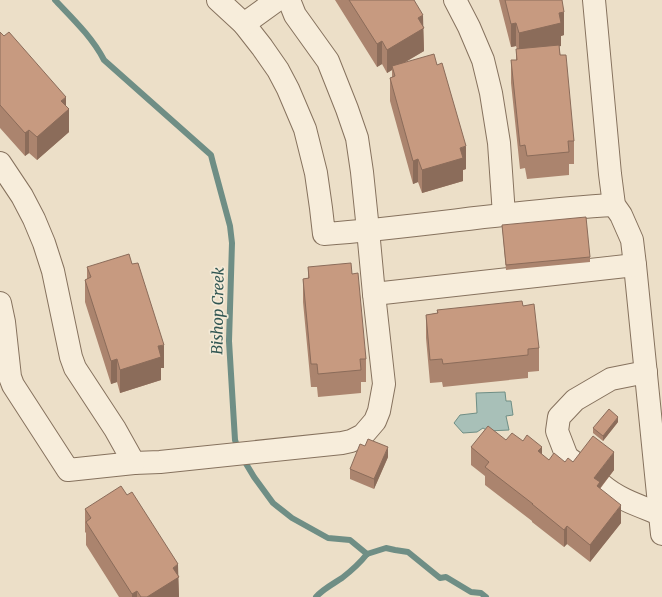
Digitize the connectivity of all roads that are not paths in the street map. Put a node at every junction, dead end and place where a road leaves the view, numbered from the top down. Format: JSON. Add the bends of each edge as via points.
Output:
{"nodes":[{"id":1,"x":218,"y":0,"type":"edge"},
{"id":2,"x":277,"y":0,"type":"edge"},
{"id":3,"x":288,"y":0,"type":"edge"},
{"id":4,"x":454,"y":0,"type":"edge"},
{"id":5,"x":594,"y":0,"type":"edge"},
{"id":6,"x":244,"y":24,"type":"junction"},
{"id":7,"x":0,"y":163,"type":"edge"},
{"id":8,"x":614,"y":205,"type":"junction"},
{"id":9,"x":504,"y":215,"type":"junction"},
{"id":10,"x":368,"y":230,"type":"junction"},
{"id":11,"x":635,"y":265,"type":"junction"},
{"id":12,"x":374,"y":294,"type":"junction"},
{"id":13,"x":0,"y":303,"type":"edge"},
{"id":14,"x":646,"y":372,"type":"junction"},
{"id":15,"x":134,"y":463,"type":"junction"},
{"id":16,"x":582,"y":468,"type":"edge"},
{"id":17,"x":602,"y":484,"type":"edge"},
{"id":18,"x":661,"y":524,"type":"edge"}],
"edges":[{"from":1,"to":6,"type":"lane"},
{"from":2,"to":6,"type":"lane"},
{"from":3,"to":10,"type":"lane","via":[[295,15],[328,61],[357,138]]},
{"from":4,"to":9,"type":"lane","via":[[484,60],[499,143]]},
{"from":5,"to":8,"type":"lane"},
{"from":6,"to":10,"type":"lane","via":[[278,70],[306,129],[316,173],[324,234]]},
{"from":7,"to":15,"type":"lane","via":[[22,196],[44,243],[75,368]]},
{"from":8,"to":9,"type":"lane"},
{"from":8,"to":11,"type":"lane","via":[[632,240]]},
{"from":9,"to":10,"type":"lane"},
{"from":10,"to":12,"type":"lane"},
{"from":11,"to":12,"type":"lane"},
{"from":11,"to":14,"type":"lane"},
{"from":12,"to":15,"type":"lane","via":[[384,384],[380,410],[375,421],[363,435],[339,444]]},
{"from":13,"to":15,"type":"lane","via":[[13,385],[68,470]]},
{"from":14,"to":16,"type":"lane","via":[[611,379],[575,400],[559,417],[558,431],[567,457]]},
{"from":14,"to":18,"type":"lane"},
{"from":17,"to":18,"type":"lane"}]}
